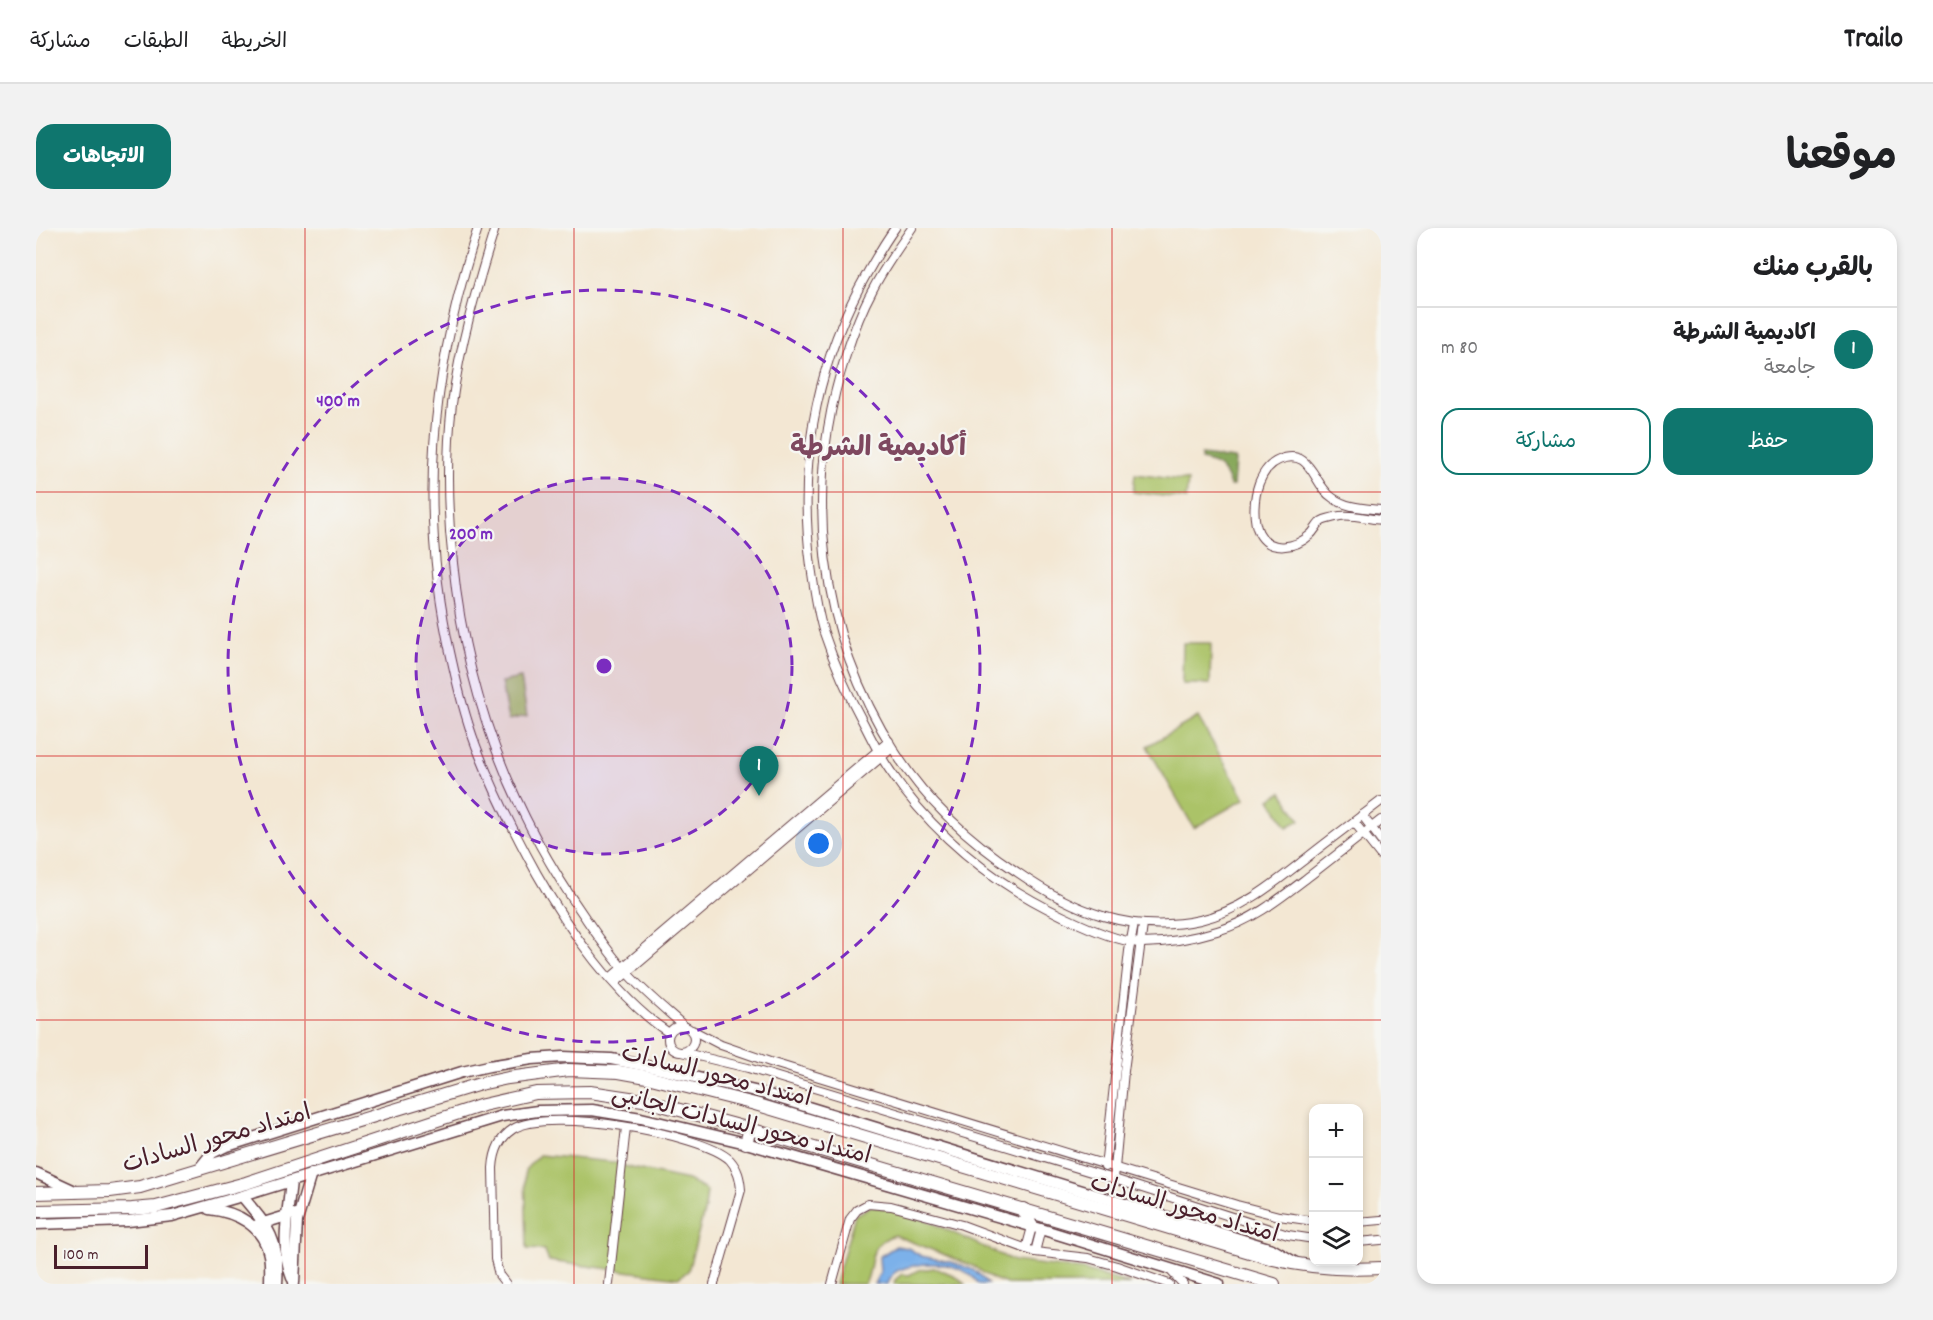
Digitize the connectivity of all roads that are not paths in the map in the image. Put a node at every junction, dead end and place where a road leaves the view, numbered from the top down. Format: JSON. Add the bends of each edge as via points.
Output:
{"nodes":[{"id":1,"x":478,"y":228,"type":"edge"},
{"id":2,"x":495,"y":228,"type":"edge"},
{"id":3,"x":895,"y":228,"type":"edge"},
{"id":4,"x":912,"y":228,"type":"edge"},
{"id":5,"x":1381,"y":510,"type":"edge"},
{"id":6,"x":1381,"y":520,"type":"edge"},
{"id":7,"x":459,"y":613,"type":"junction"},
{"id":8,"x":443,"y":616,"type":"junction"},
{"id":9,"x":836,"y":618,"type":"junction"},
{"id":10,"x":821,"y":623,"type":"junction"},
{"id":11,"x":475,"y":688,"type":"junction"},
{"id":12,"x":459,"y":693,"type":"junction"},
{"id":13,"x":891,"y":744,"type":"junction"},
{"id":14,"x":880,"y":753,"type":"junction"},
{"id":15,"x":1381,"y":801,"type":"edge"},
{"id":16,"x":1362,"y":815,"type":"junction"},
{"id":17,"x":1381,"y":820,"type":"edge"},
{"id":18,"x":1354,"y":822,"type":"junction"},
{"id":19,"x":1371,"y":827,"type":"junction"},
{"id":20,"x":1364,"y":833,"type":"junction"},
{"id":21,"x":1381,"y":840,"type":"edge"},
{"id":22,"x":1381,"y":856,"type":"edge"},
{"id":23,"x":1134,"y":924,"type":"junction"},
{"id":24,"x":1143,"y":925,"type":"junction"},
{"id":25,"x":1131,"y":941,"type":"junction"},
{"id":26,"x":1141,"y":943,"type":"junction"},
{"id":27,"x":624,"y":969,"type":"junction"},
{"id":28,"x":613,"y":981,"type":"junction"},
{"id":29,"x":688,"y":1028,"type":"junction"},
{"id":30,"x":669,"y":1033,"type":"junction"},
{"id":31,"x":681,"y":1052,"type":"junction"},
{"id":32,"x":354,"y":1123,"type":"junction"},
{"id":33,"x":626,"y":1127,"type":"junction"},
{"id":34,"x":750,"y":1129,"type":"junction"},
{"id":35,"x":315,"y":1135,"type":"junction"},
{"id":36,"x":746,"y":1143,"type":"junction"},
{"id":37,"x":360,"y":1145,"type":"junction"},
{"id":38,"x":326,"y":1156,"type":"junction"},
{"id":39,"x":1110,"y":1165,"type":"junction"},
{"id":40,"x":199,"y":1168,"type":"junction"},
{"id":41,"x":36,"y":1173,"type":"edge"},
{"id":42,"x":311,"y":1174,"type":"junction"},
{"id":43,"x":1101,"y":1175,"type":"junction"},
{"id":44,"x":1114,"y":1179,"type":"junction"},
{"id":45,"x":291,"y":1180,"type":"junction"},
{"id":46,"x":77,"y":1192,"type":"junction"},
{"id":47,"x":36,"y":1193,"type":"edge"},
{"id":48,"x":242,"y":1196,"type":"junction"},
{"id":49,"x":198,"y":1203,"type":"junction"},
{"id":50,"x":1023,"y":1209,"type":"junction"},
{"id":51,"x":36,"y":1211,"type":"edge"},
{"id":52,"x":293,"y":1214,"type":"junction"},
{"id":53,"x":69,"y":1217,"type":"junction"},
{"id":54,"x":1309,"y":1220,"type":"edge"},
{"id":55,"x":1381,"y":1220,"type":"edge"},
{"id":56,"x":1363,"y":1222,"type":"edge"},
{"id":57,"x":36,"y":1224,"type":"edge"},
{"id":58,"x":259,"y":1224,"type":"junction"},
{"id":59,"x":1037,"y":1228,"type":"junction"},
{"id":60,"x":1309,"y":1238,"type":"edge"},
{"id":61,"x":1381,"y":1240,"type":"edge"},
{"id":62,"x":1363,"y":1242,"type":"edge"},
{"id":63,"x":1030,"y":1251,"type":"junction"},
{"id":64,"x":1299,"y":1265,"type":"junction"},
{"id":65,"x":1166,"y":1267,"type":"junction"},
{"id":66,"x":1381,"y":1268,"type":"edge"},
{"id":67,"x":270,"y":1284,"type":"edge"},
{"id":68,"x":277,"y":1284,"type":"edge"},
{"id":69,"x":294,"y":1284,"type":"edge"},
{"id":70,"x":506,"y":1284,"type":"edge"},
{"id":71,"x":609,"y":1284,"type":"edge"},
{"id":72,"x":714,"y":1284,"type":"edge"},
{"id":73,"x":832,"y":1284,"type":"edge"},
{"id":74,"x":1169,"y":1284,"type":"edge"},
{"id":75,"x":1183,"y":1284,"type":"edge"},
{"id":76,"x":1220,"y":1284,"type":"edge"},
{"id":77,"x":1274,"y":1284,"type":"edge"}],
"edges":[{"from":1,"to":8,"type":"street","via":[[464,270],[437,399],[432,521]]},
{"from":2,"to":7,"type":"street","via":[[476,288],[452,405],[448,519]]},
{"from":3,"to":10,"type":"street","via":[[842,322],[813,425],[807,480],[808,540]]},
{"from":4,"to":9,"type":"street","via":[[871,292],[837,383],[828,426],[821,515]]},
{"from":5,"to":6,"type":"street","via":[[1345,505],[1324,491],[1309,465],[1284,458],[1274,462],[1262,477],[1254,513],[1262,536],[1271,544],[1286,547],[1312,534],[1321,522],[1341,516]]},
{"from":7,"to":8,"type":"street"},
{"from":7,"to":11,"type":"street"},
{"from":8,"to":12,"type":"street"},
{"from":9,"to":10,"type":"street"},
{"from":9,"to":13,"type":"street","via":[[849,659]]},
{"from":10,"to":14,"type":"street","via":[[851,700]]},
{"from":11,"to":12,"type":"street"},
{"from":11,"to":27,"type":"street","via":[[496,752],[531,828],[562,885]]},
{"from":12,"to":28,"type":"street","via":[[479,755],[527,856],[553,902]]},
{"from":13,"to":14,"type":"street"},
{"from":13,"to":23,"type":"street","via":[[954,822],[997,859],[1060,899]]},
{"from":14,"to":25,"type":"street","via":[[891,773],[933,824],[981,866],[1048,909]]},
{"from":14,"to":27,"type":"street"},
{"from":15,"to":16,"type":"street"},
{"from":16,"to":18,"type":"street"},
{"from":16,"to":19,"type":"street"},
{"from":17,"to":19,"type":"street"},
{"from":18,"to":20,"type":"street"},
{"from":18,"to":24,"type":"street","via":[[1268,888],[1239,905],[1198,920]]},
{"from":19,"to":20,"type":"street"},
{"from":19,"to":21,"type":"street"},
{"from":20,"to":22,"type":"street"},
{"from":20,"to":26,"type":"street","via":[[1245,920],[1185,939]]},
{"from":23,"to":24,"type":"street"},
{"from":23,"to":25,"type":"street"},
{"from":24,"to":26,"type":"street"},
{"from":25,"to":26,"type":"street"},
{"from":25,"to":39,"type":"street"},
{"from":26,"to":39,"type":"street"},
{"from":27,"to":28,"type":"street"},
{"from":27,"to":29,"type":"street"},
{"from":28,"to":30,"type":"street"},
{"from":29,"to":30,"type":"street","via":[[675,1027]]},
{"from":29,"to":31,"type":"street","via":[[695,1038],[692,1046]]},
{"from":29,"to":39,"type":"street","via":[[749,1056]]},
{"from":30,"to":31,"type":"street","via":[[670,1046]]},
{"from":31,"to":43,"type":"street","via":[[748,1068]]},
{"from":32,"to":35,"type":"main road","name":"امتداد محور السادات"},
{"from":32,"to":37,"type":"main road","via":[[347,1137],[352,1144]]},
{"from":32,"to":64,"type":"main road","name":"امتداد محور السادات","via":[[508,1078],[569,1070],[619,1072],[755,1104]]},
{"from":33,"to":70,"type":"street","via":[[553,1120],[524,1124],[513,1129],[498,1145],[493,1168],[495,1259]]},
{"from":33,"to":71,"type":"street"},
{"from":33,"to":72,"type":"street","via":[[707,1148],[729,1159],[736,1168],[741,1190]]},
{"from":34,"to":36,"type":"main road"},
{"from":34,"to":37,"type":"main road","name":"امتداد محور السادات","via":[[616,1095],[536,1093],[492,1102]]},
{"from":34,"to":50,"type":"main road","name":"امتداد محور السادات"},
{"from":35,"to":38,"type":"main road","via":[[327,1144]]},
{"from":35,"to":40,"type":"main road","name":"امتداد محور السادات"},
{"from":36,"to":42,"type":"street","name":"امتداد محور السادات الجانبى","via":[[614,1113],[538,1111],[491,1119]]},
{"from":36,"to":59,"type":"street","name":"امتداد محور السادات الجانبى"},
{"from":37,"to":38,"type":"main road","name":"امتداد محور السادات"},
{"from":38,"to":49,"type":"main road","name":"امتداد محور السادات"},
{"from":39,"to":43,"type":"street"},
{"from":39,"to":44,"type":"street"},
{"from":39,"to":54,"type":"street","via":[[1266,1213]]},
{"from":40,"to":46,"type":"main road","name":"امتداد محور السادات","via":[[140,1187]]},
{"from":40,"to":64,"type":"street","via":[[212,1153],[224,1147],[462,1072],[532,1059],[595,1058],[759,1092],[1272,1249]]},
{"from":41,"to":46,"type":"street"},
{"from":42,"to":45,"type":"street","name":"امتداد محور السادات الجانبى"},
{"from":42,"to":52,"type":"street"},
{"from":43,"to":44,"type":"street"},
{"from":44,"to":60,"type":"street","via":[[1288,1235]]},
{"from":45,"to":48,"type":"street","name":"امتداد محور السادات الجانبى"},
{"from":45,"to":52,"type":"street"},
{"from":46,"to":47,"type":"main road","name":"امتداد محور السادات"},
{"from":48,"to":49,"type":"street","name":"امتداد محور السادات الجانبى"},
{"from":48,"to":58,"type":"street"},
{"from":49,"to":53,"type":"main road","name":"امتداد محور السادات"},
{"from":49,"to":58,"type":"street"},
{"from":50,"to":59,"type":"main road"},
{"from":50,"to":77,"type":"main road","name":"امتداد محور السادات"},
{"from":51,"to":53,"type":"main road","name":"امتداد محور السادات"},
{"from":52,"to":58,"type":"street"},
{"from":52,"to":69,"type":"street","via":[[285,1250]]},
{"from":53,"to":57,"type":"street"},
{"from":55,"to":56,"type":"street"},
{"from":58,"to":67,"type":"street","via":[[269,1255]]},
{"from":58,"to":68,"type":"street","via":[[275,1245]]},
{"from":59,"to":63,"type":"street"},
{"from":59,"to":65,"type":"street","name":"امتداد محور السادات الجانبى"},
{"from":61,"to":62,"type":"street"},
{"from":63,"to":73,"type":"street","via":[[962,1225],[891,1206],[868,1204],[850,1219]]},
{"from":63,"to":74,"type":"street","via":[[1095,1260]]},
{"from":64,"to":66,"type":"main road","name":"امتداد محور السادات","via":[[1326,1269]]},
{"from":65,"to":75,"type":"street"},
{"from":65,"to":76,"type":"street","name":"امتداد محور السادات الجانبى"}]}
